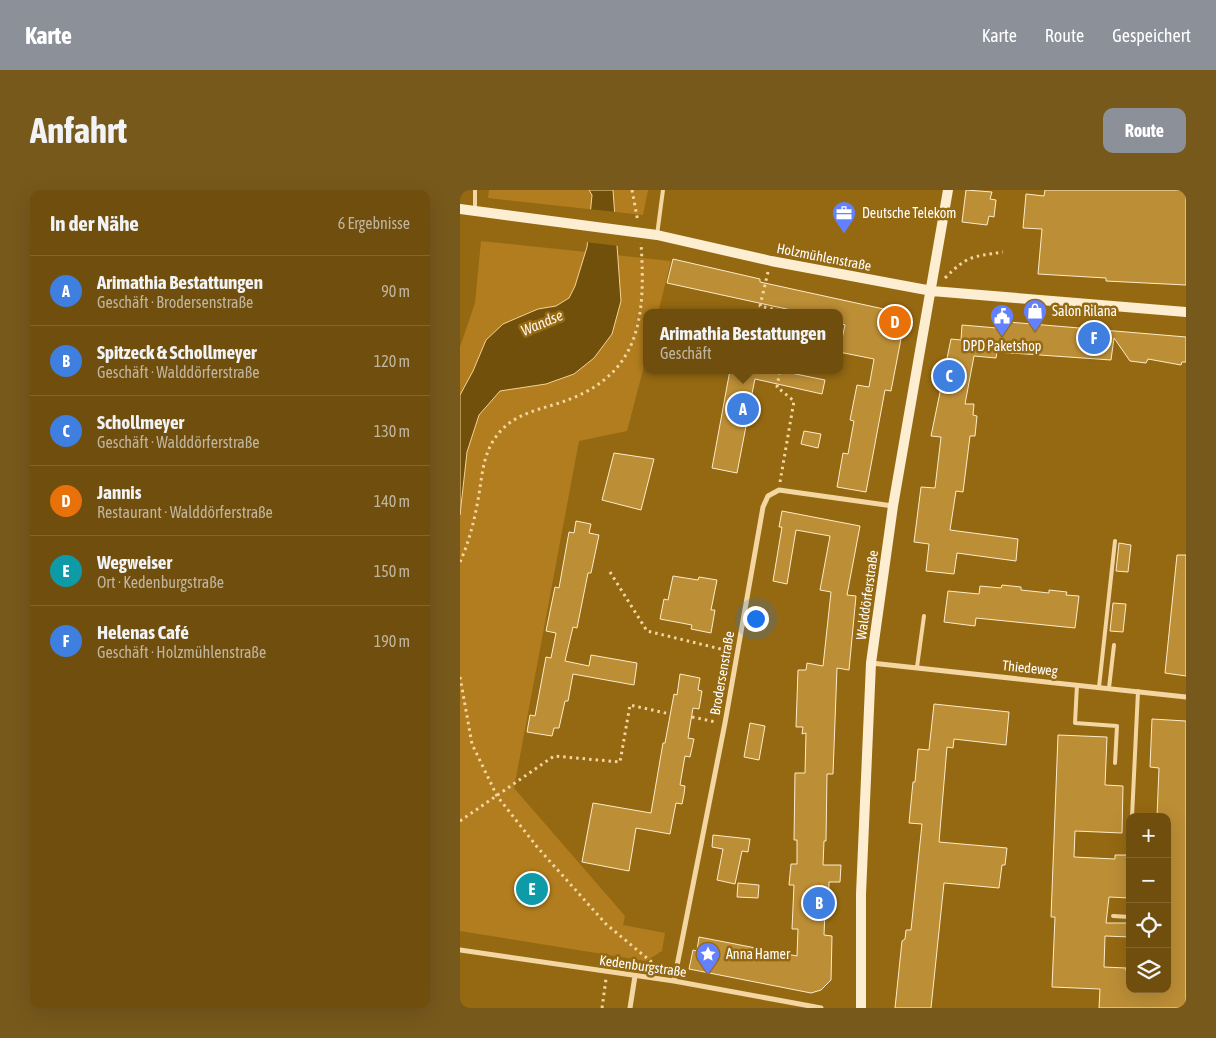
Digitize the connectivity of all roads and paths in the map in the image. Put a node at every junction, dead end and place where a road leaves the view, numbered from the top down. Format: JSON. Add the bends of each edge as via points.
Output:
{"nodes":[{"id":1,"x":475,"y":190,"type":"edge"},
{"id":2,"x":632,"y":190,"type":"edge"},
{"id":3,"x":663,"y":190,"type":"edge"},
{"id":4,"x":948,"y":190,"type":"edge"},
{"id":5,"x":460,"y":210,"type":"edge"},
{"id":6,"x":475,"y":211,"type":"junction"},
{"id":7,"x":640,"y":232,"type":"junction"},
{"id":8,"x":657,"y":235,"type":"junction"},
{"id":9,"x":1003,"y":252,"type":"dead end"},
{"id":10,"x":771,"y":261,"type":"junction"},
{"id":11,"x":962,"y":261,"type":"dead end"},
{"id":12,"x":932,"y":291,"type":"junction"},
{"id":13,"x":772,"y":309,"type":"edge"},
{"id":14,"x":1186,"y":312,"type":"edge"},
{"id":15,"x":779,"y":374,"type":"edge"},
{"id":16,"x":779,"y":490,"type":"junction"},
{"id":17,"x":893,"y":506,"type":"junction"},
{"id":18,"x":1115,"y":541,"type":"dead end"},
{"id":19,"x":460,"y":562,"type":"edge"},
{"id":20,"x":610,"y":572,"type":"dead end"},
{"id":21,"x":924,"y":616,"type":"dead end"},
{"id":22,"x":1114,"y":645,"type":"dead end"},
{"id":23,"x":737,"y":653,"type":"junction"},
{"id":24,"x":871,"y":662,"type":"junction"},
{"id":25,"x":917,"y":667,"type":"junction"},
{"id":26,"x":460,"y":678,"type":"edge"},
{"id":27,"x":1078,"y":684,"type":"junction"},
{"id":28,"x":1099,"y":687,"type":"junction"},
{"id":29,"x":1109,"y":688,"type":"junction"},
{"id":30,"x":1138,"y":691,"type":"junction"},
{"id":31,"x":1186,"y":696,"type":"edge"},
{"id":32,"x":670,"y":714,"type":"dead end"},
{"id":33,"x":692,"y":717,"type":"dead end"},
{"id":34,"x":725,"y":724,"type":"junction"},
{"id":35,"x":1115,"y":763,"type":"dead end"},
{"id":36,"x":497,"y":796,"type":"junction"},
{"id":37,"x":1132,"y":813,"type":"edge"},
{"id":38,"x":460,"y":821,"type":"edge"},
{"id":39,"x":1113,"y":916,"type":"dead end"},
{"id":40,"x":1126,"y":917,"type":"edge"},
{"id":41,"x":460,"y":950,"type":"edge"},
{"id":42,"x":607,"y":972,"type":"junction"},
{"id":43,"x":635,"y":976,"type":"junction"},
{"id":44,"x":674,"y":981,"type":"junction"},
{"id":45,"x":602,"y":1008,"type":"edge"},
{"id":46,"x":630,"y":1008,"type":"edge"},
{"id":47,"x":821,"y":1008,"type":"edge"},
{"id":48,"x":861,"y":1008,"type":"edge"}],
"edges":[{"from":1,"to":6,"type":"lane"},
{"from":2,"to":7,"type":"path"},
{"from":3,"to":8,"type":"lane"},
{"from":4,"to":12,"type":"street","name":"Walddörferstraße"},
{"from":5,"to":6,"type":"street","name":"Holzmühlenstraße"},
{"from":6,"to":7,"type":"street","name":"Holzmühlenstraße"},
{"from":7,"to":8,"type":"street","name":"Holzmühlenstraße"},
{"from":7,"to":19,"type":"path","via":[[644,281],[642,304],[639,322],[625,357],[597,386],[517,417],[495,438],[488,450],[474,524]]},
{"from":8,"to":10,"type":"street","name":"Holzmühlenstraße"},
{"from":9,"to":11,"type":"path"},
{"from":10,"to":12,"type":"street","name":"Holzmühlenstraße"},
{"from":10,"to":13,"type":"path","via":[[760,306]]},
{"from":12,"to":14,"type":"street","name":"Holzmühlenstraße"},
{"from":12,"to":17,"type":"street","name":"Walddörferstraße"},
{"from":15,"to":16,"type":"path","via":[[777,388],[794,401]]},
{"from":16,"to":17,"type":"street"},
{"from":16,"to":23,"type":"street","name":"Brodersenstraße","via":[[768,496],[763,507]]},
{"from":17,"to":24,"type":"street","name":"Walddörferstraße"},
{"from":18,"to":28,"type":"lane"},
{"from":20,"to":23,"type":"path","via":[[647,631]]},
{"from":21,"to":25,"type":"lane"},
{"from":22,"to":29,"type":"lane"},
{"from":23,"to":34,"type":"street","name":"Brodersenstraße"},
{"from":24,"to":25,"type":"street","name":"Thiedeweg"},
{"from":24,"to":48,"type":"street","name":"Walddörferstraße","via":[[861,894]]},
{"from":25,"to":27,"type":"street","name":"Thiedeweg"},
{"from":26,"to":36,"type":"path","via":[[472,744]]},
{"from":27,"to":28,"type":"street","name":"Thiedeweg"},
{"from":27,"to":35,"type":"lane","via":[[1075,723],[1117,726]]},
{"from":28,"to":29,"type":"street","name":"Thiedeweg"},
{"from":29,"to":30,"type":"street","name":"Thiedeweg"},
{"from":30,"to":31,"type":"street","name":"Thiedeweg"},
{"from":30,"to":37,"type":"lane"},
{"from":32,"to":36,"type":"path","via":[[630,705],[620,762],[554,756]]},
{"from":33,"to":34,"type":"path"},
{"from":34,"to":44,"type":"street","name":"Brodersenstraße"},
{"from":36,"to":38,"type":"path"},
{"from":36,"to":44,"type":"path","via":[[606,924]]},
{"from":39,"to":40,"type":"lane"},
{"from":41,"to":42,"type":"street","name":"Kedenburgstraße"},
{"from":42,"to":43,"type":"street","name":"Kedenburgstraße"},
{"from":42,"to":45,"type":"path"},
{"from":43,"to":44,"type":"street","name":"Kedenburgstraße"},
{"from":43,"to":46,"type":"street"},
{"from":44,"to":47,"type":"street","name":"Kedenburgstraße"}]}
